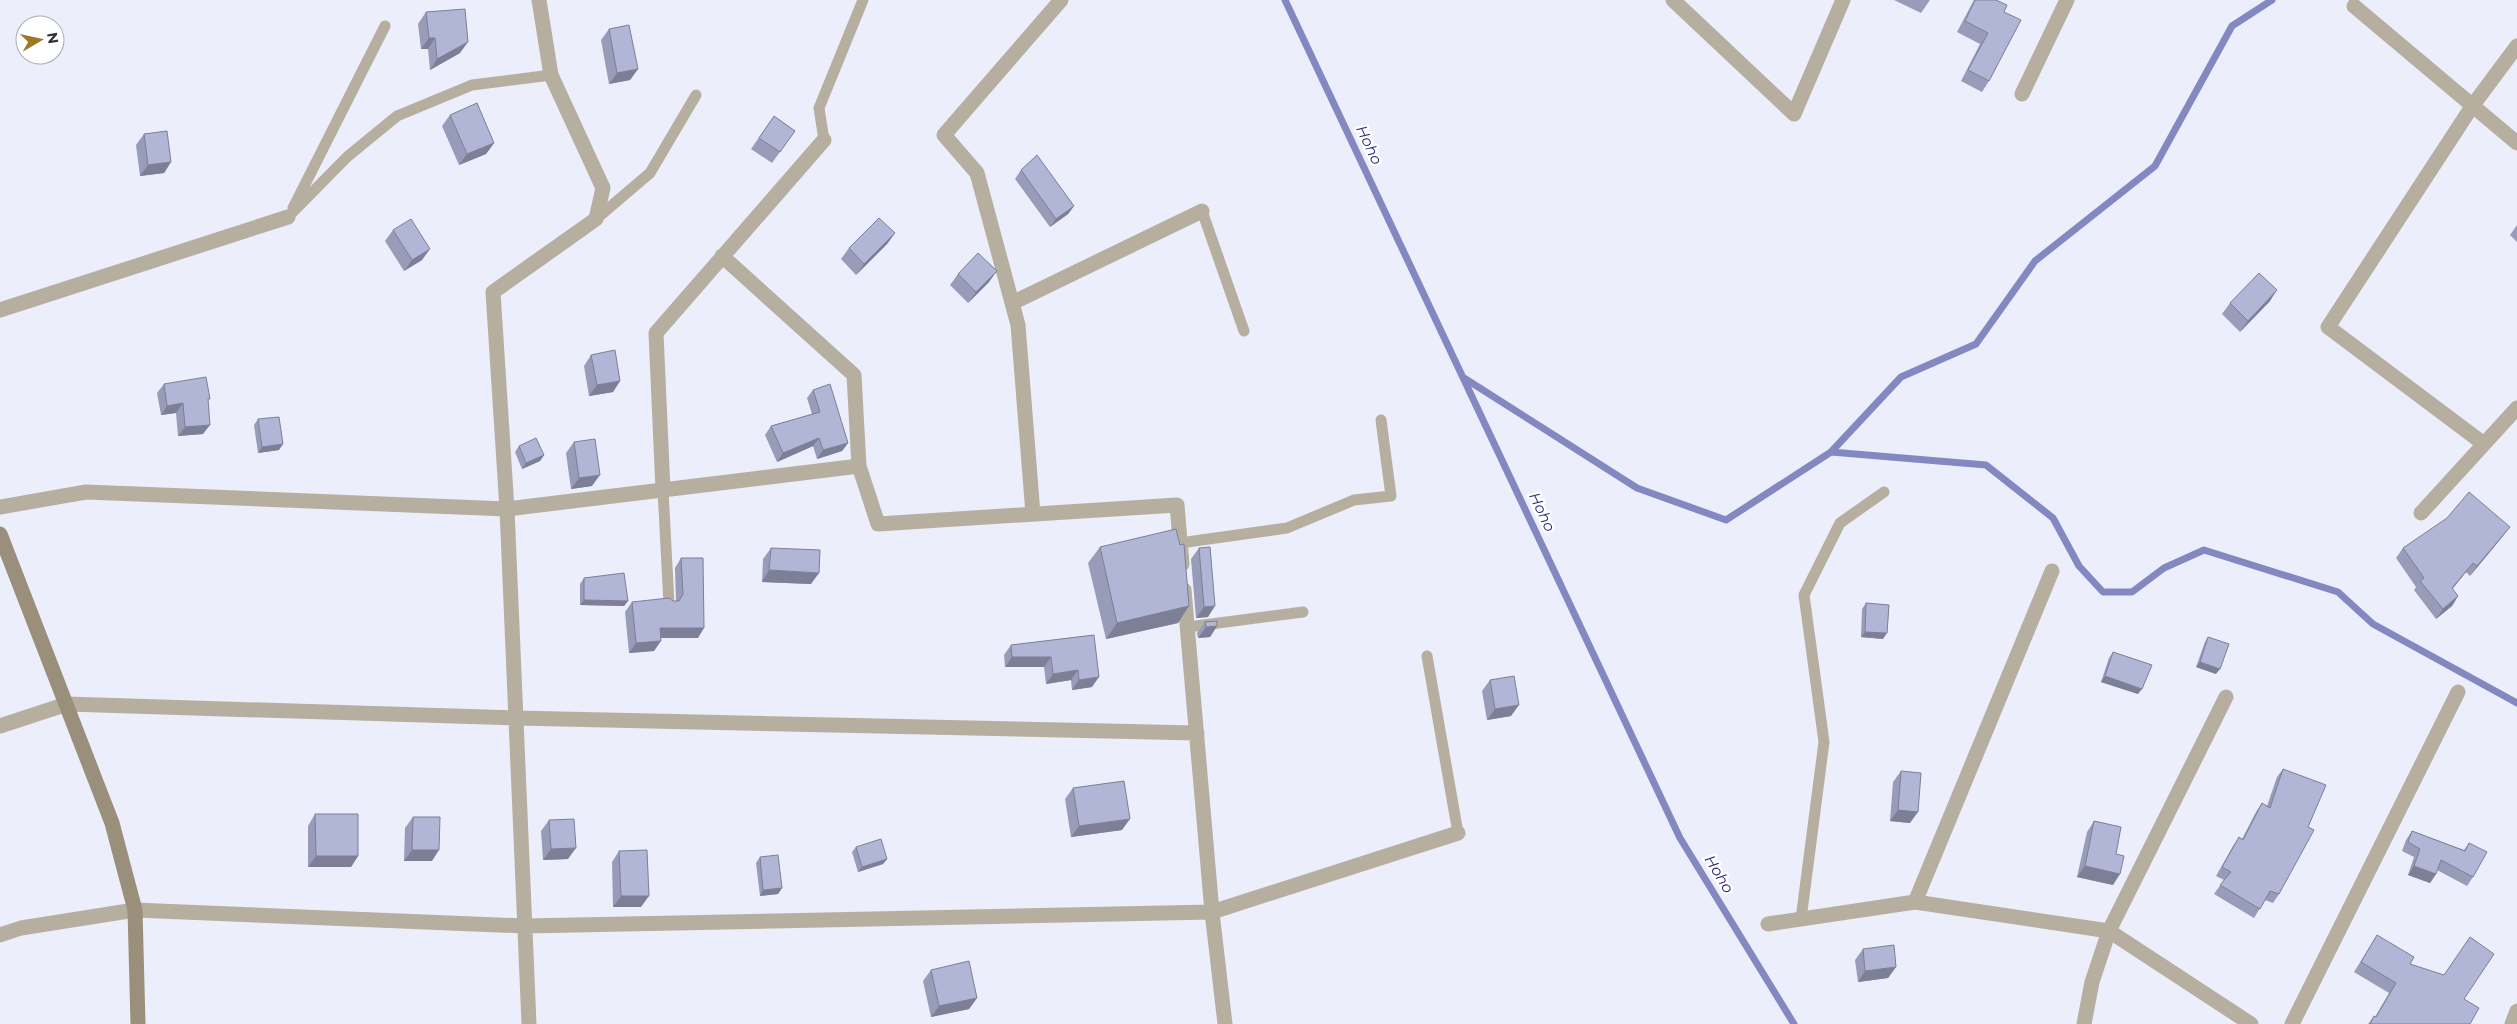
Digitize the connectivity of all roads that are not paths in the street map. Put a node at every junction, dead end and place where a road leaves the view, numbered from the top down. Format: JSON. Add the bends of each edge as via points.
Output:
{"nodes":[{"id":1,"x":539,"y":0,"type":"edge"},
{"id":2,"x":863,"y":0,"type":"edge"},
{"id":3,"x":1061,"y":0,"type":"edge"},
{"id":4,"x":1673,"y":0,"type":"edge"},
{"id":5,"x":1842,"y":0,"type":"edge"},
{"id":6,"x":2067,"y":0,"type":"edge"},
{"id":7,"x":2354,"y":6,"type":"dead end"},
{"id":8,"x":384,"y":26,"type":"dead end"},
{"id":9,"x":2517,"y":46,"type":"edge"},
{"id":10,"x":551,"y":74,"type":"junction"},
{"id":11,"x":2022,"y":94,"type":"dead end"},
{"id":12,"x":696,"y":95,"type":"dead end"},
{"id":13,"x":2474,"y":105,"type":"junction"},
{"id":14,"x":824,"y":140,"type":"joint"},
{"id":15,"x":2517,"y":143,"type":"edge"},
{"id":16,"x":1202,"y":211,"type":"joint"},
{"id":17,"x":288,"y":217,"type":"junction"},
{"id":18,"x":596,"y":219,"type":"junction"},
{"id":19,"x":722,"y":256,"type":"junction"},
{"id":20,"x":1012,"y":303,"type":"junction"},
{"id":21,"x":0,"y":310,"type":"edge"},
{"id":22,"x":1244,"y":331,"type":"dead end"},
{"id":23,"x":2517,"y":408,"type":"edge"},
{"id":24,"x":1381,"y":420,"type":"dead end"},
{"id":25,"x":2484,"y":444,"type":"junction"},
{"id":26,"x":859,"y":466,"type":"junction"},
{"id":27,"x":663,"y":490,"type":"junction"},
{"id":28,"x":1884,"y":492,"type":"dead end"},
{"id":29,"x":0,"y":507,"type":"edge"},
{"id":30,"x":507,"y":509,"type":"junction"},
{"id":31,"x":2421,"y":513,"type":"dead end"},
{"id":32,"x":1033,"y":514,"type":"junction"},
{"id":33,"x":0,"y":534,"type":"edge"},
{"id":34,"x":1180,"y":543,"type":"junction"},
{"id":35,"x":2052,"y":571,"type":"dead end"},
{"id":36,"x":669,"y":604,"type":"edge"},
{"id":37,"x":1303,"y":612,"type":"dead end"},
{"id":38,"x":1188,"y":627,"type":"junction"},
{"id":39,"x":1427,"y":656,"type":"dead end"},
{"id":40,"x":2458,"y":692,"type":"dead end"},
{"id":41,"x":2226,"y":698,"type":"dead end"},
{"id":42,"x":67,"y":704,"type":"junction"},
{"id":43,"x":516,"y":718,"type":"junction"},
{"id":44,"x":0,"y":726,"type":"edge"},
{"id":45,"x":1197,"y":733,"type":"junction"},
{"id":46,"x":1458,"y":833,"type":"joint"},
{"id":47,"x":1915,"y":902,"type":"junction"},
{"id":48,"x":135,"y":910,"type":"junction"},
{"id":49,"x":1212,"y":912,"type":"junction"},
{"id":50,"x":1801,"y":919,"type":"junction"},
{"id":51,"x":1768,"y":924,"type":"dead end"},
{"id":52,"x":525,"y":926,"type":"junction"},
{"id":53,"x":2109,"y":931,"type":"junction"},
{"id":54,"x":0,"y":935,"type":"edge"},
{"id":55,"x":2517,"y":1011,"type":"edge"},
{"id":56,"x":138,"y":1024,"type":"edge"},
{"id":57,"x":529,"y":1024,"type":"edge"},
{"id":58,"x":1225,"y":1024,"type":"edge"},
{"id":59,"x":2084,"y":1024,"type":"edge"},
{"id":60,"x":2251,"y":1024,"type":"edge"},
{"id":61,"x":2292,"y":1024,"type":"edge"},
{"id":62,"x":2512,"y":1024,"type":"edge"}],
"edges":[{"from":1,"to":10,"type":"street"},
{"from":2,"to":14,"type":"lane","via":[[819,108]]},
{"from":3,"to":20,"type":"street","via":[[944,135],[977,173]]},
{"from":4,"to":5,"type":"street","via":[[1794,114]]},
{"from":6,"to":11,"type":"street"},
{"from":7,"to":13,"type":"street"},
{"from":8,"to":17,"type":"lane"},
{"from":9,"to":13,"type":"street"},
{"from":10,"to":17,"type":"lane","via":[[472,85],[397,116],[347,157]]},
{"from":10,"to":18,"type":"street","via":[[604,188]]},
{"from":12,"to":18,"type":"lane","via":[[650,173]]},
{"from":13,"to":15,"type":"street"},
{"from":13,"to":25,"type":"street","via":[[2328,327]]},
{"from":14,"to":19,"type":"street"},
{"from":16,"to":20,"type":"street"},
{"from":16,"to":22,"type":"lane"},
{"from":17,"to":21,"type":"street"},
{"from":18,"to":30,"type":"street","via":[[493,292]]},
{"from":19,"to":26,"type":"street","via":[[854,375]]},
{"from":19,"to":27,"type":"street","via":[[656,332]]},
{"from":20,"to":32,"type":"street","via":[[1018,324]]},
{"from":23,"to":25,"type":"street"},
{"from":24,"to":34,"type":"lane","via":[[1391,496],[1354,500],[1287,528]]},
{"from":25,"to":31,"type":"street"},
{"from":26,"to":27,"type":"street"},
{"from":26,"to":32,"type":"street","via":[[878,524]]},
{"from":27,"to":30,"type":"street"},
{"from":27,"to":36,"type":"lane"},
{"from":28,"to":50,"type":"lane","via":[[1840,523],[1804,595],[1824,742]]},
{"from":29,"to":30,"type":"street","via":[[86,492]]},
{"from":30,"to":43,"type":"street"},
{"from":32,"to":34,"type":"street","via":[[1177,504]]},
{"from":33,"to":42,"type":"street"},
{"from":34,"to":38,"type":"street"},
{"from":35,"to":47,"type":"street"},
{"from":37,"to":38,"type":"lane"},
{"from":38,"to":45,"type":"street"},
{"from":39,"to":46,"type":"lane"},
{"from":40,"to":61,"type":"street"},
{"from":41,"to":53,"type":"street"},
{"from":42,"to":43,"type":"street"},
{"from":42,"to":44,"type":"street"},
{"from":42,"to":48,"type":"street","via":[[112,823]]},
{"from":43,"to":45,"type":"street"},
{"from":43,"to":52,"type":"street"},
{"from":45,"to":49,"type":"street"},
{"from":46,"to":49,"type":"street"},
{"from":47,"to":50,"type":"street"},
{"from":47,"to":53,"type":"street"},
{"from":48,"to":52,"type":"street"},
{"from":48,"to":54,"type":"street","via":[[22,928]]},
{"from":48,"to":56,"type":"street"},
{"from":49,"to":52,"type":"street"},
{"from":49,"to":58,"type":"street"},
{"from":50,"to":51,"type":"street"},
{"from":52,"to":57,"type":"street"},
{"from":53,"to":59,"type":"street","via":[[2092,982]]},
{"from":53,"to":60,"type":"street"},
{"from":55,"to":62,"type":"street"}]}
